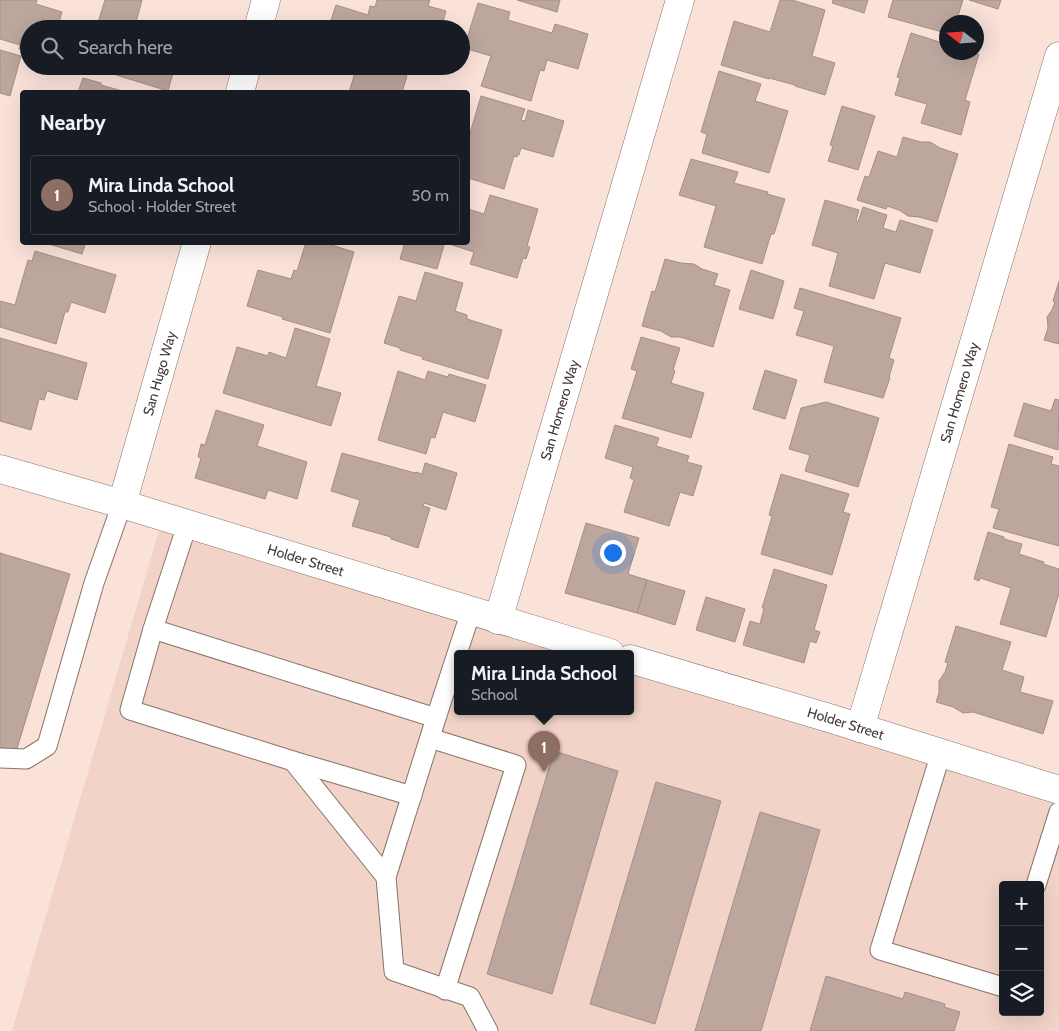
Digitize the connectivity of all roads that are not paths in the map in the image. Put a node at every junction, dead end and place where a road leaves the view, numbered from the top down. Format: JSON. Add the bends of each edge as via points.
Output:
{"nodes":[{"id":1,"x":266,"y":0,"type":"edge"},
{"id":2,"x":680,"y":0,"type":"edge"},
{"id":3,"x":260,"y":20,"type":"edge"},
{"id":4,"x":1059,"y":56,"type":"edge"},
{"id":5,"x":245,"y":75,"type":"edge"},
{"id":6,"x":241,"y":90,"type":"edge"},
{"id":7,"x":196,"y":245,"type":"edge"},
{"id":8,"x":0,"y":469,"type":"edge"},
{"id":9,"x":122,"y":504,"type":"junction"},
{"id":10,"x":187,"y":524,"type":"junction"},
{"id":11,"x":471,"y":612,"type":"junction"},
{"id":12,"x":498,"y":620,"type":"junction"},
{"id":13,"x":153,"y":629,"type":"junction"},
{"id":14,"x":458,"y":650,"type":"edge"},
{"id":15,"x":600,"y":650,"type":"edge"},
{"id":16,"x":634,"y":660,"type":"edge"},
{"id":17,"x":454,"y":663,"type":"edge"},
{"id":18,"x":436,"y":718,"type":"junction"},
{"id":19,"x":860,"y":728,"type":"junction"},
{"id":20,"x":430,"y":738,"type":"junction"},
{"id":21,"x":942,"y":753,"type":"junction"},
{"id":22,"x":0,"y":758,"type":"edge"},
{"id":23,"x":293,"y":761,"type":"junction"},
{"id":24,"x":1059,"y":790,"type":"edge"},
{"id":25,"x":412,"y":796,"type":"junction"},
{"id":26,"x":1059,"y":812,"type":"edge"},
{"id":27,"x":386,"y":877,"type":"junction"},
{"id":28,"x":1037,"y":881,"type":"edge"},
{"id":29,"x":999,"y":986,"type":"edge"},
{"id":30,"x":445,"y":990,"type":"junction"},
{"id":31,"x":488,"y":1031,"type":"edge"}],
"edges":[{"from":1,"to":3,"type":"street"},
{"from":2,"to":12,"type":"street","name":"San Homero Way"},
{"from":4,"to":19,"type":"street","name":"San Homero Way"},
{"from":5,"to":6,"type":"street"},
{"from":7,"to":9,"type":"street","name":"San Hugo Way"},
{"from":8,"to":9,"type":"street","name":"Holder Street"},
{"from":9,"to":10,"type":"street","name":"Holder Street"},
{"from":9,"to":22,"type":"lane","via":[[94,583],[47,746],[26,759]]},
{"from":10,"to":11,"type":"street","name":"Holder Street"},
{"from":10,"to":13,"type":"lane"},
{"from":11,"to":12,"type":"street","name":"Holder Street"},
{"from":11,"to":14,"type":"lane"},
{"from":12,"to":15,"type":"street","name":"Holder Street"},
{"from":13,"to":18,"type":"lane"},
{"from":13,"to":23,"type":"lane","via":[[130,710]]},
{"from":16,"to":19,"type":"street","name":"Holder Street"},
{"from":17,"to":18,"type":"lane"},
{"from":18,"to":20,"type":"lane"},
{"from":19,"to":21,"type":"street","name":"Holder Street"},
{"from":20,"to":25,"type":"lane"},
{"from":20,"to":30,"type":"lane","via":[[516,765]]},
{"from":21,"to":24,"type":"street","name":"Holder Street"},
{"from":21,"to":29,"type":"lane","via":[[880,950]]},
{"from":23,"to":25,"type":"lane"},
{"from":23,"to":27,"type":"lane"},
{"from":25,"to":27,"type":"lane"},
{"from":26,"to":28,"type":"lane"},
{"from":27,"to":30,"type":"lane","via":[[394,971]]},
{"from":30,"to":31,"type":"lane","via":[[470,997]]}]}
